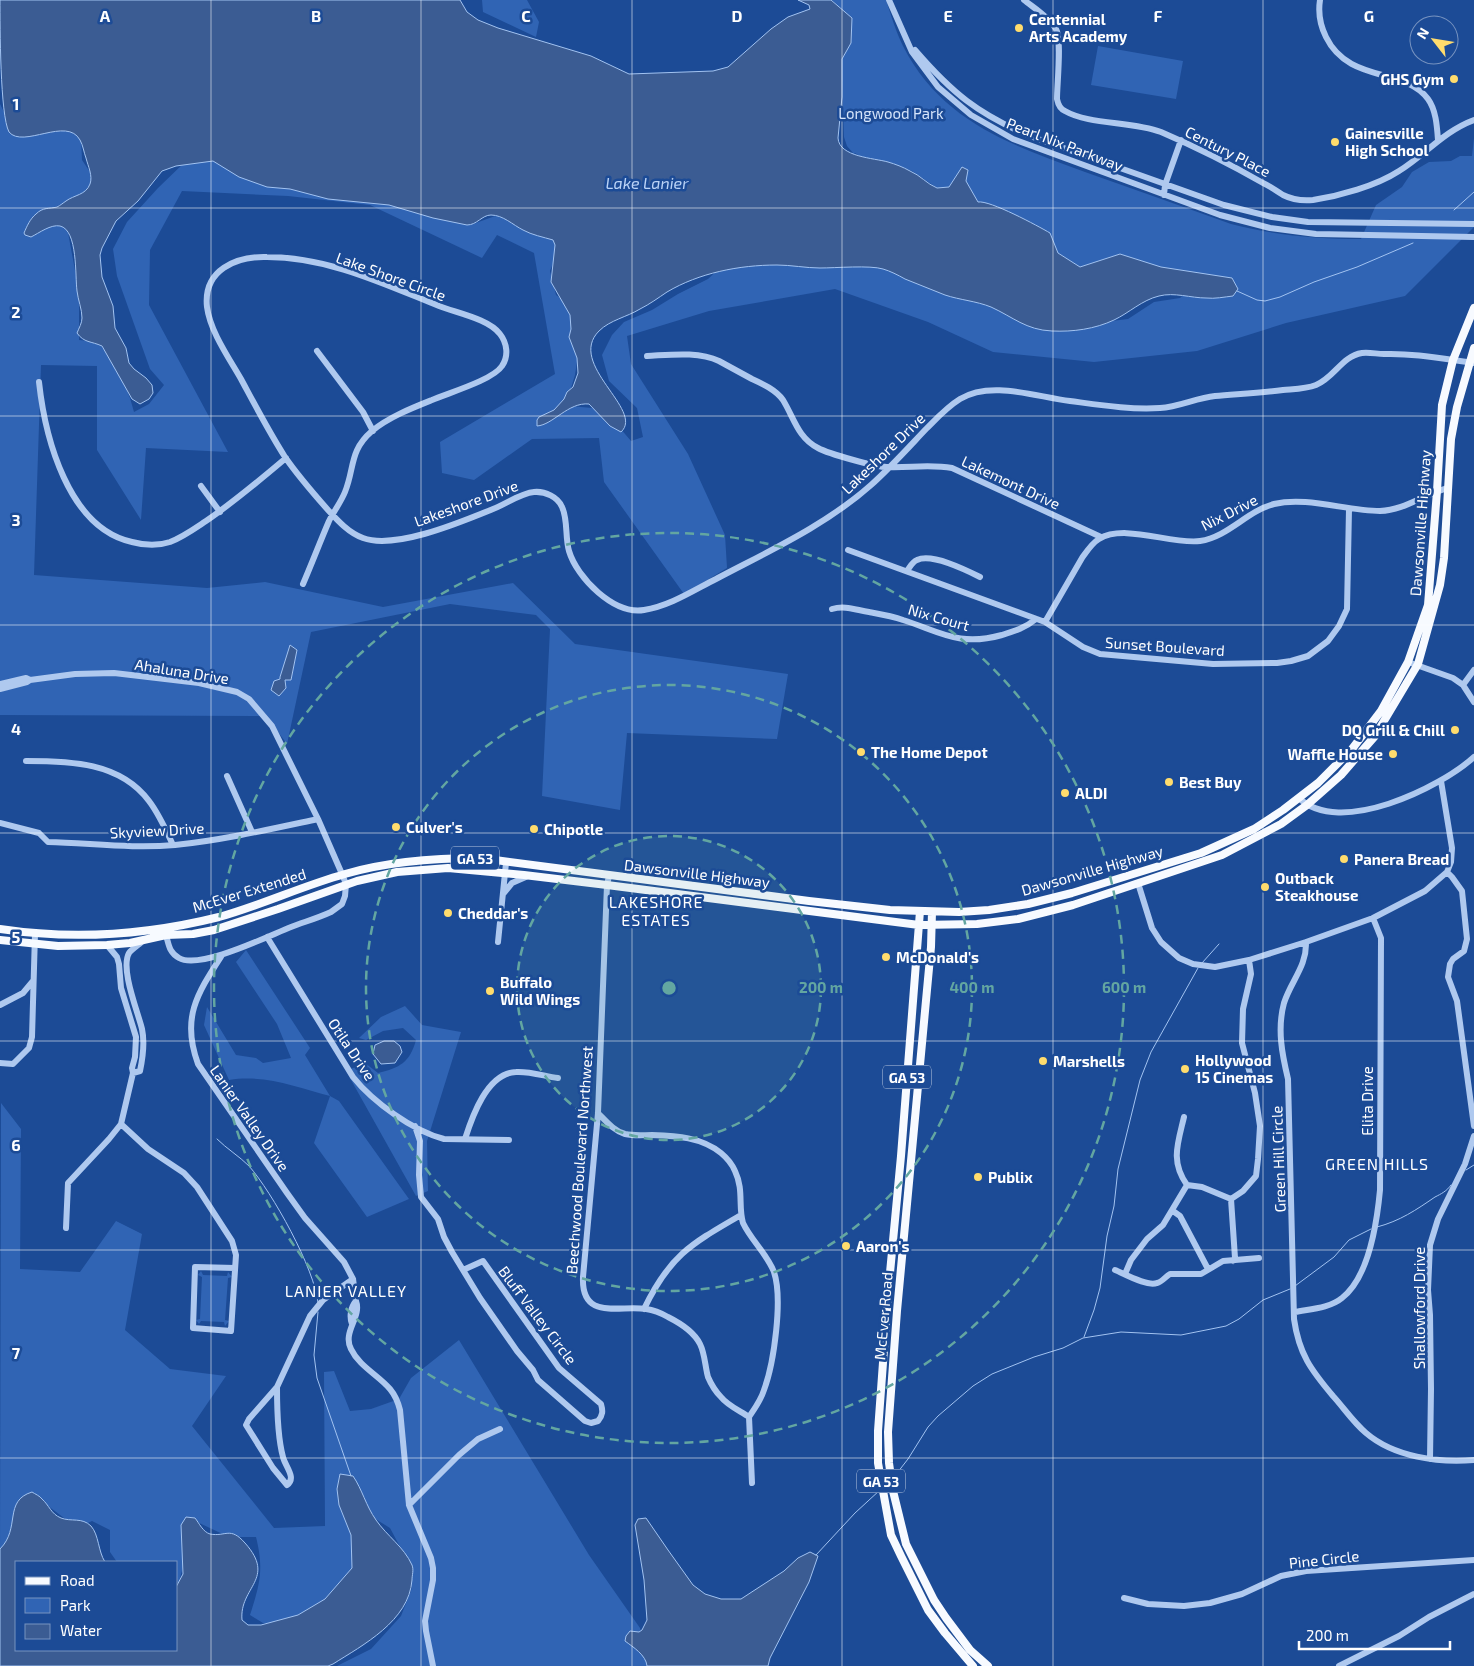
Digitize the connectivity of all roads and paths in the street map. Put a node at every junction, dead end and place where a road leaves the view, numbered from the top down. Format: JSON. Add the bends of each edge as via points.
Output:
{"nodes":[{"id":1,"x":889,"y":0,"type":"edge"},
{"id":2,"x":1024,"y":0,"type":"edge"},
{"id":3,"x":1320,"y":0,"type":"edge"},
{"id":4,"x":906,"y":40,"type":"junction"},
{"id":5,"x":1474,"y":120,"type":"edge"},
{"id":6,"x":1181,"y":140,"type":"junction"},
{"id":7,"x":1438,"y":140,"type":"junction"},
{"id":8,"x":1165,"y":185,"type":"junction"},
{"id":9,"x":1164,"y":194,"type":"junction"},
{"id":10,"x":1474,"y":224,"type":"edge"},
{"id":11,"x":1474,"y":237,"type":"edge"},
{"id":12,"x":1474,"y":308,"type":"edge"},
{"id":13,"x":1474,"y":348,"type":"edge"},
{"id":14,"x":317,"y":351,"type":"dead end"},
{"id":15,"x":647,"y":356,"type":"dead end"},
{"id":16,"x":1453,"y":360,"type":"junction"},
{"id":17,"x":1471,"y":363,"type":"edge"},
{"id":18,"x":39,"y":382,"type":"dead end"},
{"id":19,"x":372,"y":431,"type":"junction"},
{"id":20,"x":286,"y":458,"type":"junction"},
{"id":21,"x":889,"y":468,"type":"junction"},
{"id":22,"x":201,"y":486,"type":"dead end"},
{"id":23,"x":1448,"y":488,"type":"junction"},
{"id":24,"x":1437,"y":491,"type":"junction"},
{"id":25,"x":1349,"y":510,"type":"junction"},
{"id":26,"x":220,"y":512,"type":"junction"},
{"id":27,"x":332,"y":514,"type":"junction"},
{"id":28,"x":1102,"y":537,"type":"junction"},
{"id":29,"x":848,"y":550,"type":"dead end"},
{"id":30,"x":907,"y":571,"type":"junction"},
{"id":31,"x":980,"y":577,"type":"dead end"},
{"id":32,"x":303,"y":584,"type":"dead end"},
{"id":33,"x":832,"y":609,"type":"dead end"},
{"id":34,"x":1036,"y":619,"type":"junction"},
{"id":35,"x":1046,"y":622,"type":"junction"},
{"id":36,"x":1408,"y":662,"type":"junction"},
{"id":37,"x":1418,"y":664,"type":"junction"},
{"id":38,"x":1474,"y":670,"type":"edge"},
{"id":39,"x":30,"y":680,"type":"junction"},
{"id":40,"x":0,"y":684,"type":"edge"},
{"id":41,"x":1463,"y":685,"type":"junction"},
{"id":42,"x":0,"y":689,"type":"edge"},
{"id":43,"x":1474,"y":702,"type":"edge"},
{"id":44,"x":1474,"y":757,"type":"edge"},
{"id":45,"x":26,"y":761,"type":"dead end"},
{"id":46,"x":227,"y":776,"type":"dead end"},
{"id":47,"x":1441,"y":781,"type":"junction"},
{"id":48,"x":1299,"y":798,"type":"junction"},
{"id":49,"x":1306,"y":805,"type":"junction"},
{"id":50,"x":318,"y":819,"type":"junction"},
{"id":51,"x":0,"y":823,"type":"edge"},
{"id":52,"x":252,"y":832,"type":"junction"},
{"id":53,"x":173,"y":845,"type":"junction"},
{"id":54,"x":506,"y":862,"type":"junction"},
{"id":55,"x":1447,"y":872,"type":"junction"},
{"id":56,"x":504,"y":873,"type":"junction"},
{"id":57,"x":342,"y":874,"type":"junction"},
{"id":58,"x":529,"y":876,"type":"junction"},
{"id":59,"x":609,"y":876,"type":"junction"},
{"id":60,"x":1138,"y":883,"type":"junction"},
{"id":61,"x":346,"y":884,"type":"junction"},
{"id":62,"x":607,"y":885,"type":"junction"},
{"id":63,"x":713,"y":888,"type":"junction"},
{"id":64,"x":502,"y":896,"type":"junction"},
{"id":65,"x":712,"y":899,"type":"junction"},
{"id":66,"x":920,"y":912,"type":"junction"},
{"id":67,"x":932,"y":912,"type":"junction"},
{"id":68,"x":1373,"y":918,"type":"junction"},
{"id":69,"x":919,"y":925,"type":"junction"},
{"id":70,"x":931,"y":926,"type":"junction"},
{"id":71,"x":0,"y":929,"type":"edge"},
{"id":72,"x":165,"y":932,"type":"junction"},
{"id":73,"x":35,"y":934,"type":"junction"},
{"id":74,"x":267,"y":938,"type":"junction"},
{"id":75,"x":0,"y":940,"type":"edge"},
{"id":76,"x":144,"y":940,"type":"junction"},
{"id":77,"x":498,"y":942,"type":"dead end"},
{"id":78,"x":1306,"y":942,"type":"junction"},
{"id":79,"x":35,"y":944,"type":"junction"},
{"id":80,"x":107,"y":945,"type":"junction"},
{"id":81,"x":222,"y":955,"type":"junction"},
{"id":82,"x":1249,"y":960,"type":"junction"},
{"id":83,"x":128,"y":975,"type":"junction"},
{"id":84,"x":120,"y":976,"type":"junction"},
{"id":85,"x":34,"y":980,"type":"junction"},
{"id":86,"x":0,"y":1005,"type":"edge"},
{"id":87,"x":139,"y":1034,"type":"junction"},
{"id":88,"x":139,"y":1057,"type":"junction"},
{"id":89,"x":0,"y":1063,"type":"edge"},
{"id":90,"x":908,"y":1064,"type":"junction"},
{"id":91,"x":558,"y":1078,"type":"dead end"},
{"id":92,"x":598,"y":1113,"type":"junction"},
{"id":93,"x":1184,"y":1117,"type":"dead end"},
{"id":94,"x":121,"y":1124,"type":"junction"},
{"id":95,"x":415,"y":1126,"type":"junction"},
{"id":96,"x":1474,"y":1126,"type":"edge"},
{"id":97,"x":913,"y":1133,"type":"junction"},
{"id":98,"x":1474,"y":1136,"type":"edge"},
{"id":99,"x":466,"y":1139,"type":"junction"},
{"id":100,"x":509,"y":1140,"type":"dead end"},
{"id":101,"x":1187,"y":1185,"type":"junction"},
{"id":102,"x":1231,"y":1198,"type":"junction"},
{"id":103,"x":1173,"y":1211,"type":"junction"},
{"id":104,"x":741,"y":1215,"type":"junction"},
{"id":105,"x":66,"y":1228,"type":"dead end"},
{"id":106,"x":1259,"y":1258,"type":"dead end"},
{"id":107,"x":1233,"y":1261,"type":"junction"},
{"id":108,"x":235,"y":1268,"type":"junction"},
{"id":109,"x":1208,"y":1269,"type":"junction"},
{"id":110,"x":463,"y":1270,"type":"junction"},
{"id":111,"x":1115,"y":1270,"type":"dead end"},
{"id":112,"x":1125,"y":1274,"type":"junction"},
{"id":113,"x":353,"y":1279,"type":"junction"},
{"id":114,"x":644,"y":1309,"type":"junction"},
{"id":115,"x":1295,"y":1312,"type":"junction"},
{"id":116,"x":277,"y":1387,"type":"junction"},
{"id":117,"x":749,"y":1417,"type":"junction"},
{"id":118,"x":500,"y":1430,"type":"dead end"},
{"id":119,"x":1430,"y":1459,"type":"junction"},
{"id":120,"x":1474,"y":1460,"type":"edge"},
{"id":121,"x":752,"y":1483,"type":"dead end"},
{"id":122,"x":409,"y":1505,"type":"junction"},
{"id":123,"x":1474,"y":1560,"type":"edge"},
{"id":124,"x":1474,"y":1594,"type":"edge"},
{"id":125,"x":1124,"y":1598,"type":"dead end"},
{"id":126,"x":433,"y":1666,"type":"edge"},
{"id":127,"x":973,"y":1666,"type":"edge"},
{"id":128,"x":988,"y":1666,"type":"edge"},
{"id":129,"x":1339,"y":1666,"type":"edge"}],
"edges":[{"from":1,"to":4,"type":"street"},
{"from":2,"to":6,"type":"street","name":"Century Place","via":[[1054,26],[1059,37],[1057,99],[1061,109],[1077,116],[1135,125]]},
{"from":3,"to":7,"type":"street","via":[[1320,23],[1335,51],[1350,64],[1420,91],[1433,110]]},
{"from":4,"to":8,"type":"street","name":"Pearl Nix Parkway","via":[[937,75],[989,117],[1030,136]]},
{"from":4,"to":9,"type":"street","name":"Pearl Nix Parkway","via":[[938,87],[986,125],[1013,139]]},
{"from":5,"to":7,"type":"street","name":"Century Place"},
{"from":6,"to":7,"type":"street","name":"Century Place","via":[[1284,195],[1308,200],[1387,178]]},
{"from":6,"to":8,"type":"street"},
{"from":8,"to":9,"type":"street"},
{"from":8,"to":10,"type":"street","name":"Pearl Nix Parkway","via":[[1250,213],[1291,220]]},
{"from":9,"to":11,"type":"street","name":"Pearl Nix Parkway","via":[[1220,215],[1290,231]]},
{"from":12,"to":16,"type":"main road","name":"Dawsonville Highway"},
{"from":13,"to":17,"type":"main road","name":"Dawsonville Highway"},
{"from":14,"to":19,"type":"street","via":[[364,412]]},
{"from":15,"to":21,"type":"street","name":"Lakemont Drive","via":[[694,356],[718,361],[777,393],[797,429],[814,445]]},
{"from":16,"to":17,"type":"street","name":"Lakeshore Drive"},
{"from":16,"to":21,"type":"street","name":"Lakeshore Drive","via":[[1406,353],[1363,352],[1347,360],[1316,385],[1210,397],[1165,408],[1136,408],[1004,391],[980,391],[962,397],[945,410]]},
{"from":16,"to":24,"type":"main road","name":"Dawsonville Highway","via":[[1442,405]]},
{"from":17,"to":23,"type":"main road","name":"Dawsonville Highway","via":[[1451,439]]},
{"from":18,"to":26,"type":"street","via":[[42,406],[59,466],[78,503],[105,531],[134,543],[168,542]]},
{"from":19,"to":20,"type":"street","name":"Lake Shore Circle","via":[[399,414],[495,373],[503,365],[507,347],[498,330],[340,268],[284,258],[245,258],[219,272],[208,291],[207,305],[219,339]]},
{"from":19,"to":27,"type":"street","name":"Lake Shore Circle","via":[[355,452],[346,488]]},
{"from":20,"to":26,"type":"street"},
{"from":20,"to":27,"type":"street","name":"Lake Shore Circle"},
{"from":21,"to":27,"type":"street","name":"Lakeshore Drive","via":[[820,523],[674,600],[639,610],[626,609],[612,602],[577,570],[567,544],[563,507],[554,497],[542,492],[527,494],[434,530],[389,542],[361,538],[351,533]]},
{"from":21,"to":28,"type":"street","name":"Lakemont Drive","via":[[936,465],[952,468]]},
{"from":22,"to":26,"type":"street"},
{"from":23,"to":24,"type":"street","name":"Nix Drive"},
{"from":23,"to":37,"type":"main road","name":"Dawsonville Highway","via":[[1440,585]]},
{"from":24,"to":25,"type":"street","name":"Nix Drive","via":[[1393,509]]},
{"from":24,"to":36,"type":"main road","name":"Dawsonville Highway","via":[[1428,605]]},
{"from":25,"to":28,"type":"street","name":"Nix Drive","via":[[1298,502],[1276,504],[1217,536],[1199,541],[1136,534]]},
{"from":25,"to":35,"type":"street","name":"Sunset Boulevard","via":[[1347,609],[1328,641],[1300,659],[1270,664],[1220,664],[1111,656],[1088,650]]},
{"from":27,"to":32,"type":"street"},
{"from":28,"to":35,"type":"street","via":[[1082,558]]},
{"from":29,"to":30,"type":"street","name":"Sunset Boulevard"},
{"from":30,"to":31,"type":"street","via":[[915,560],[922,558],[946,562]]},
{"from":30,"to":34,"type":"street","name":"Sunset Boulevard"},
{"from":33,"to":34,"type":"street","name":"Nix Court","via":[[849,607],[968,640],[1025,628]]},
{"from":34,"to":35,"type":"street","name":"Sunset Boulevard"},
{"from":36,"to":37,"type":"street"},
{"from":36,"to":48,"type":"main road","name":"Dawsonville Highway","via":[[1366,732]]},
{"from":37,"to":41,"type":"street"},
{"from":37,"to":49,"type":"main road","name":"Dawsonville Highway","via":[[1375,736],[1341,775]]},
{"from":38,"to":41,"type":"street"},
{"from":39,"to":40,"type":"street","name":"Ahaluna Drive","via":[[26,678]]},
{"from":39,"to":42,"type":"street","name":"Ahaluna Drive"},
{"from":39,"to":50,"type":"street","name":"Ahaluna Drive","via":[[114,673],[199,683],[237,692],[249,699],[272,726]]},
{"from":41,"to":43,"type":"street"},
{"from":44,"to":47,"type":"street"},
{"from":45,"to":53,"type":"street","via":[[86,764],[122,777],[149,800]]},
{"from":46,"to":52,"type":"street"},
{"from":47,"to":49,"type":"street","via":[[1368,810],[1337,812]]},
{"from":47,"to":55,"type":"street","via":[[1452,848]]},
{"from":48,"to":49,"type":"street"},
{"from":48,"to":67,"type":"main road","name":"Dawsonville Highway","via":[[1261,824],[1218,846],[1100,885],[1028,904],[989,910]]},
{"from":49,"to":60,"type":"main road","name":"Dawsonville Highway","via":[[1265,834],[1222,855]]},
{"from":50,"to":52,"type":"street","name":"Skyview Drive"},
{"from":50,"to":57,"type":"street","name":"Ahaluna Drive"},
{"from":51,"to":53,"type":"street","name":"Skyview Drive","via":[[39,833],[48,842],[109,846]]},
{"from":52,"to":53,"type":"street","name":"Skyview Drive"},
{"from":54,"to":56,"type":"street"},
{"from":54,"to":57,"type":"main road","name":"Dawsonville Highway","number":"GA 53","via":[[480,858],[413,860]]},
{"from":54,"to":59,"type":"main road","name":"Dawsonville Highway","number":"GA 53"},
{"from":55,"to":68,"type":"street","via":[[1425,891]]},
{"from":55,"to":96,"type":"street","via":[[1462,891],[1467,939],[1464,951],[1450,964],[1448,977],[1457,1001]]},
{"from":56,"to":58,"type":"main road","name":"Dawsonville Highway","number":"GA 53"},
{"from":56,"to":61,"type":"main road","name":"Dawsonville Highway","number":"GA 53","via":[[448,868],[383,874]]},
{"from":56,"to":64,"type":"street"},
{"from":57,"to":61,"type":"street","name":"Ahaluna Drive"},
{"from":57,"to":72,"type":"main road","name":"McEver Extended","number":"GA 53"},
{"from":58,"to":62,"type":"main road","name":"Dawsonville Highway","number":"GA 53"},
{"from":58,"to":64,"type":"street","via":[[512,883]]},
{"from":59,"to":62,"type":"street","name":"Beechwood Boulevard Northwest"},
{"from":59,"to":63,"type":"main road","name":"Dawsonville Highway","number":"GA 53"},
{"from":60,"to":70,"type":"main road","name":"Dawsonville Highway","via":[[1018,919]]},
{"from":60,"to":82,"type":"street","via":[[1152,928],[1160,942],[1179,958],[1193,964],[1215,966]]},
{"from":61,"to":72,"type":"main road","name":"Dawsonville Highway","number":"GA 53","via":[[214,930],[193,934]]},
{"from":61,"to":74,"type":"street","via":[[345,896],[337,908]]},
{"from":62,"to":65,"type":"main road","name":"Dawsonville Highway","number":"GA 53"},
{"from":62,"to":92,"type":"street","name":"Beechwood Boulevard Northwest"},
{"from":63,"to":65,"type":"main road"},
{"from":63,"to":66,"type":"main road","name":"Dawsonville Highway","number":"GA 53"},
{"from":64,"to":77,"type":"street"},
{"from":65,"to":69,"type":"main road","name":"Dawsonville Highway","number":"GA 53"},
{"from":66,"to":67,"type":"main road","name":"Dawsonville Highway","number":"GA 53"},
{"from":66,"to":69,"type":"main road","name":"McEver Road"},
{"from":67,"to":70,"type":"main road","name":"McEver Road","number":"GA 53"},
{"from":68,"to":78,"type":"street"},
{"from":68,"to":115,"type":"street","name":"Elita Drive","via":[[1382,938],[1378,1218],[1360,1274],[1351,1289],[1333,1303]]},
{"from":69,"to":70,"type":"main road","name":"Dawsonville Highway"},
{"from":69,"to":90,"type":"main road","name":"McEver Road","number":"GA 53"},
{"from":70,"to":97,"type":"main road","name":"McEver Road","number":"GA 53"},
{"from":71,"to":73,"type":"main road","name":"Dawsonville Highway","number":"GA 53"},
{"from":72,"to":73,"type":"main road","name":"Dawsonville Highway","number":"GA 53","via":[[83,936]]},
{"from":72,"to":76,"type":"main road","name":"Dawsonville Highway","number":"GA 53"},
{"from":72,"to":81,"type":"street","via":[[169,950],[177,958],[194,960]]},
{"from":73,"to":79,"type":"street"},
{"from":74,"to":81,"type":"street"},
{"from":74,"to":95,"type":"street","name":"Otila Drive","via":[[362,1089]]},
{"from":75,"to":79,"type":"main road","name":"Dawsonville Highway","number":"GA 53"},
{"from":76,"to":80,"type":"main road","name":"Dawsonville Highway","number":"GA 53"},
{"from":76,"to":83,"type":"street","via":[[130,953]]},
{"from":78,"to":82,"type":"street"},
{"from":78,"to":115,"type":"street","name":"Green Hill Circle","via":[[1305,959],[1285,1002],[1281,1021],[1282,1054],[1288,1080]]},
{"from":79,"to":80,"type":"main road","name":"Dawsonville Highway","number":"GA 53"},
{"from":79,"to":85,"type":"street"},
{"from":80,"to":84,"type":"street","via":[[117,957]]},
{"from":81,"to":113,"type":"street","name":"Lanier Valley Drive","via":[[197,996],[192,1013],[190,1033],[198,1064],[305,1218],[338,1254]]},
{"from":82,"to":102,"type":"street","via":[[1251,974],[1243,1009],[1242,1043],[1260,1126],[1258,1159],[1256,1176],[1243,1191]]},
{"from":83,"to":84,"type":"street"},
{"from":83,"to":87,"type":"street"},
{"from":84,"to":87,"type":"street","via":[[121,988]]},
{"from":85,"to":86,"type":"street","via":[[23,993]]},
{"from":85,"to":89,"type":"street","via":[[30,1048],[13,1064]]},
{"from":87,"to":88,"type":"street"},
{"from":87,"to":88,"type":"street","via":[[136,1043]]},
{"from":88,"to":94,"type":"street","via":[[140,1071],[133,1073]]},
{"from":90,"to":97,"type":"main road","via":[[913,1073],[910,1122]]},
{"from":90,"to":127,"type":"main road","name":"McEver Road","number":"GA 53","via":[[888,1294],[878,1463],[891,1535],[928,1610]]},
{"from":91,"to":99,"type":"street","via":[[506,1073],[488,1088],[470,1123]]},
{"from":92,"to":104,"type":"street","via":[[625,1134],[678,1136],[697,1140],[717,1151],[734,1168],[742,1201]]},
{"from":92,"to":114,"type":"street","name":"Beechwood Boulevard Northwest","via":[[584,1293],[590,1303],[602,1308]]},
{"from":93,"to":101,"type":"street","via":[[1176,1162]]},
{"from":94,"to":105,"type":"street","via":[[68,1182]]},
{"from":94,"to":108,"type":"street","via":[[197,1187],[232,1241]]},
{"from":95,"to":99,"type":"street","name":"Otila Drive","via":[[436,1137]]},
{"from":95,"to":110,"type":"street","name":"Bluff Valley Circle","via":[[420,1141],[421,1197],[438,1219],[444,1237]]},
{"from":97,"to":128,"type":"main road","name":"McEver Road","number":"GA 53","via":[[888,1432],[889,1463],[906,1544],[946,1618],[970,1650]]},
{"from":98,"to":119,"type":"street","name":"Shallowford Drive","via":[[1466,1164],[1438,1219],[1430,1245]]},
{"from":99,"to":100,"type":"street","name":"Otila Drive"},
{"from":101,"to":102,"type":"street"},
{"from":101,"to":103,"type":"street"},
{"from":102,"to":107,"type":"street"},
{"from":103,"to":109,"type":"street","via":[[1180,1216]]},
{"from":103,"to":112,"type":"street","via":[[1131,1260]]},
{"from":104,"to":114,"type":"street","via":[[692,1244],[673,1261]]},
{"from":104,"to":117,"type":"street","via":[[747,1232],[772,1267],[777,1290],[771,1363],[764,1391]]},
{"from":106,"to":107,"type":"street"},
{"from":107,"to":109,"type":"street","via":[[1224,1261]]},
{"from":108,"to":108,"type":"street","via":[[231,1331],[193,1328],[195,1267]]},
{"from":109,"to":112,"type":"street","via":[[1202,1274],[1170,1274],[1155,1284]]},
{"from":110,"to":110,"type":"street","name":"Bluff Valley Circle","via":[[538,1380],[585,1421],[598,1421],[603,1411],[601,1404],[559,1368],[483,1261]]},
{"from":111,"to":112,"type":"street"},
{"from":113,"to":116,"type":"street","via":[[323,1300],[310,1316]]},
{"from":113,"to":122,"type":"street","via":[[358,1306],[348,1340],[351,1350],[396,1398],[400,1410]]},
{"from":114,"to":117,"type":"street","name":"Beechwood Boulevard Northwest","via":[[668,1317],[692,1332],[700,1343],[709,1378],[722,1399]]},
{"from":115,"to":119,"type":"street","name":"Green Hill Circle","via":[[1298,1343],[1304,1356],[1366,1434],[1386,1446]]},
{"from":116,"to":116,"type":"street","via":[[283,1456],[292,1478],[287,1485],[246,1425]]},
{"from":117,"to":121,"type":"street"},
{"from":118,"to":122,"type":"street","via":[[478,1439],[458,1455]]},
{"from":119,"to":120,"type":"street","name":"Green Hill Circle"},
{"from":122,"to":126,"type":"street","via":[[433,1568],[426,1621]]},
{"from":123,"to":125,"type":"street","name":"Pine Circle","via":[[1306,1571],[1281,1576],[1225,1600],[1194,1605],[1148,1604]]},
{"from":124,"to":129,"type":"street"}]}
